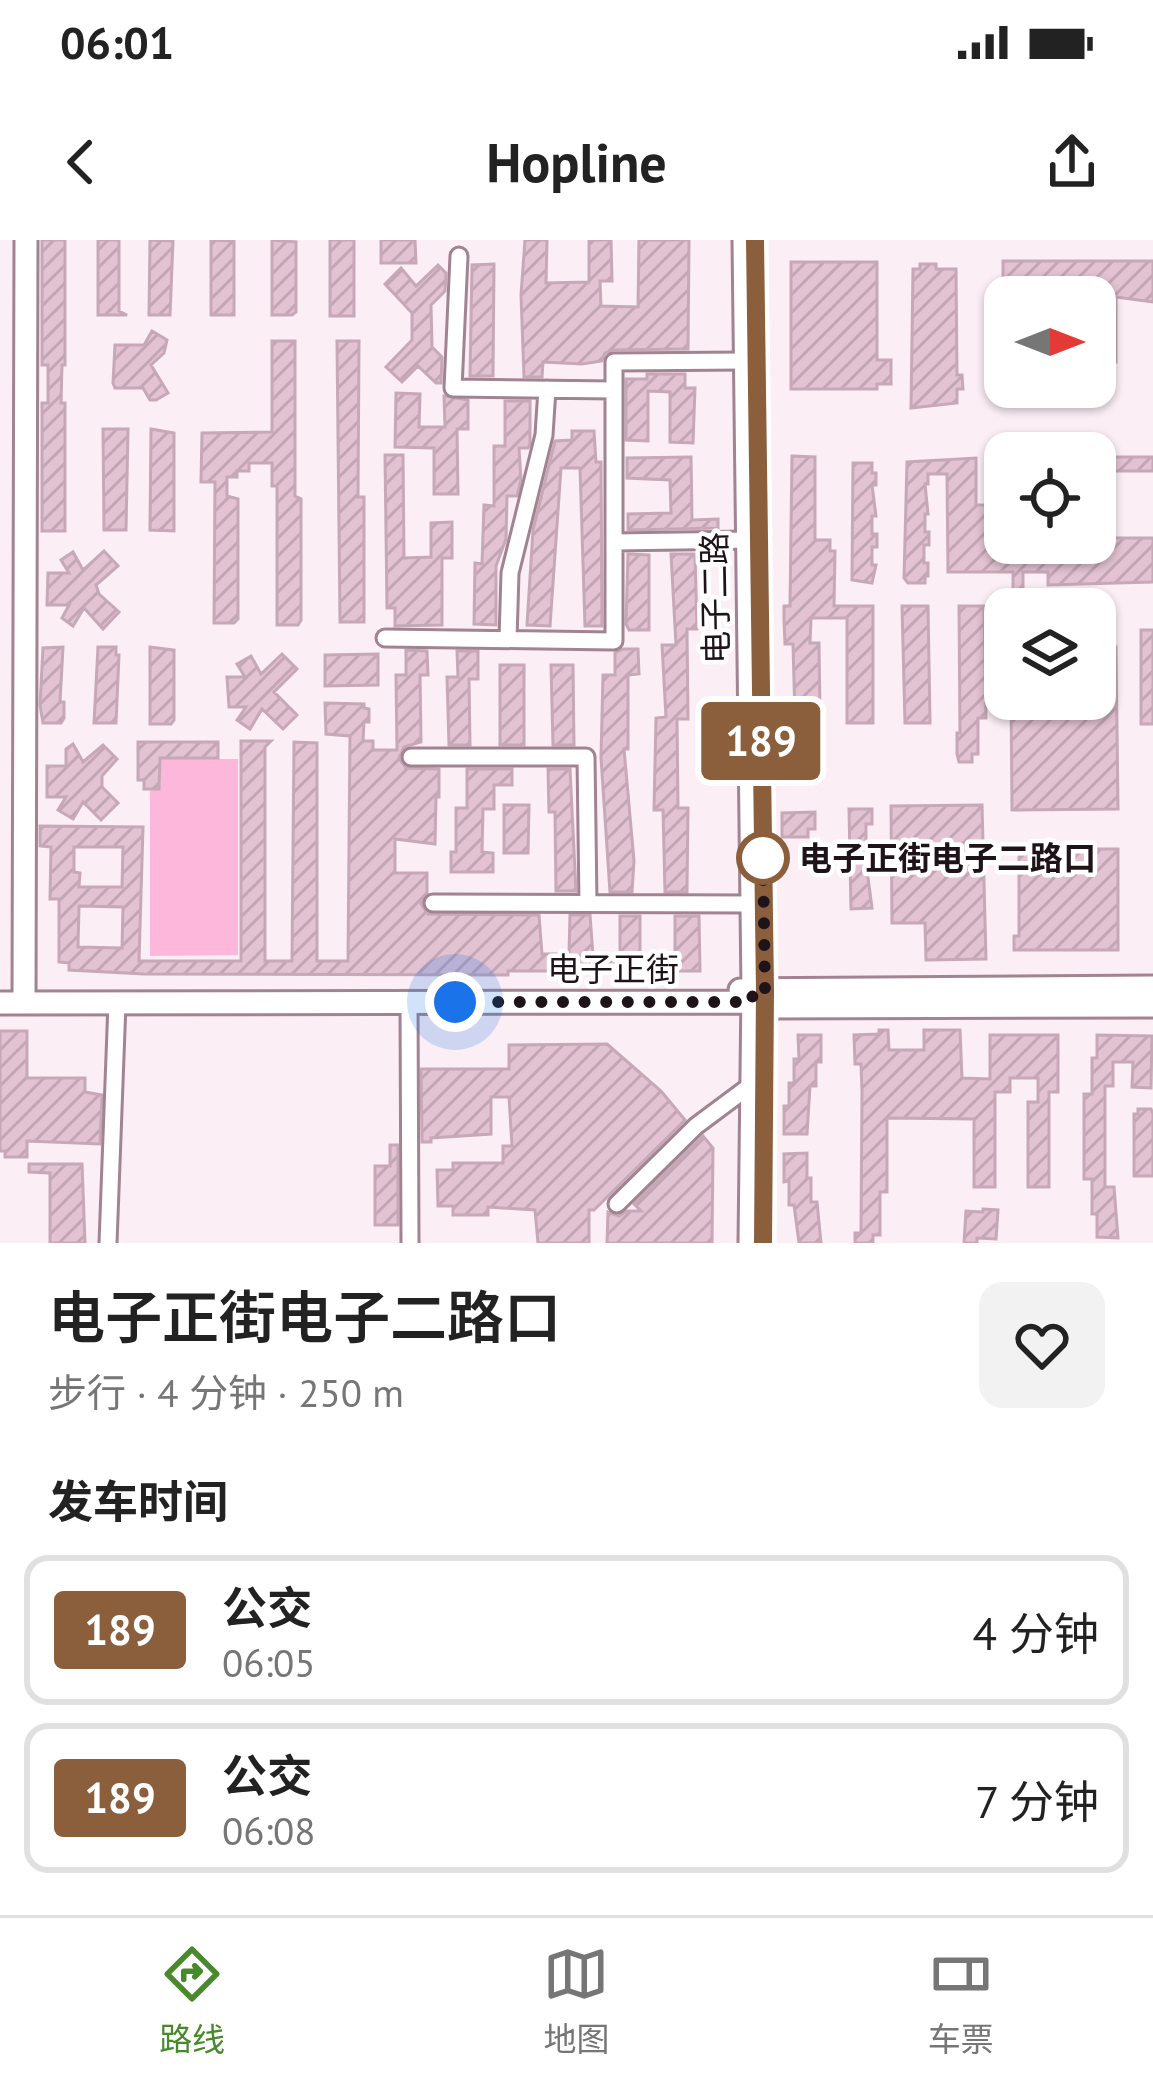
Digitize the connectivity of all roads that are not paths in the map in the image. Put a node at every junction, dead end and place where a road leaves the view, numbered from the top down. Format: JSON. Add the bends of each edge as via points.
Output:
{"nodes":[{"id":1,"x":26,"y":240,"type":"edge"},
{"id":2,"x":744,"y":240,"type":"edge"},
{"id":3,"x":755,"y":240,"type":"edge"},
{"id":4,"x":459,"y":256,"type":"dead end"},
{"id":5,"x":746,"y":362,"type":"junction"},
{"id":6,"x":548,"y":389,"type":"junction"},
{"id":7,"x":614,"y":390,"type":"junction"},
{"id":8,"x":748,"y":540,"type":"junction"},
{"id":9,"x":614,"y":542,"type":"junction"},
{"id":10,"x":386,"y":638,"type":"dead end"},
{"id":11,"x":508,"y":639,"type":"junction"},
{"id":12,"x":411,"y":757,"type":"dead end"},
{"id":13,"x":434,"y":903,"type":"dead end"},
{"id":14,"x":588,"y":904,"type":"junction"},
{"id":15,"x":752,"y":904,"type":"junction"},
{"id":16,"x":1153,"y":987,"type":"edge"},
{"id":17,"x":0,"y":990,"type":"edge"},
{"id":18,"x":24,"y":997,"type":"junction"},
{"id":19,"x":759,"y":998,"type":"junction"},
{"id":20,"x":409,"y":1002,"type":"junction"},
{"id":21,"x":117,"y":1003,"type":"junction"},
{"id":22,"x":0,"y":1004,"type":"edge"},
{"id":23,"x":1153,"y":1006,"type":"edge"},
{"id":24,"x":751,"y":1085,"type":"junction"},
{"id":25,"x":617,"y":1204,"type":"dead end"},
{"id":26,"x":410,"y":1242,"type":"edge"},
{"id":27,"x":108,"y":1243,"type":"edge"},
{"id":28,"x":750,"y":1243,"type":"edge"},
{"id":29,"x":763,"y":1243,"type":"edge"}],
"edges":[{"from":1,"to":18,"type":"main road"},
{"from":2,"to":5,"type":"main road","name":"电子二路"},
{"from":3,"to":19,"type":"main road","name":"电子二路"},
{"from":4,"to":6,"type":"street","via":[[453,388]]},
{"from":5,"to":7,"type":"street","via":[[614,362]]},
{"from":5,"to":8,"type":"main road","name":"电子二路"},
{"from":6,"to":7,"type":"street"},
{"from":6,"to":11,"type":"street","via":[[510,573]]},
{"from":7,"to":9,"type":"street"},
{"from":8,"to":9,"type":"street"},
{"from":8,"to":15,"type":"main road","name":"电子二路"},
{"from":9,"to":11,"type":"street","via":[[614,640]]},
{"from":10,"to":11,"type":"street"},
{"from":12,"to":14,"type":"street","via":[[586,757]]},
{"from":13,"to":14,"type":"street"},
{"from":14,"to":15,"type":"street"},
{"from":15,"to":19,"type":"main road","name":"电子二路"},
{"from":16,"to":19,"type":"main road","name":"电子正街"},
{"from":17,"to":18,"type":"main road","name":"电子正街"},
{"from":18,"to":19,"type":"main road","name":"电子正街"},
{"from":18,"to":21,"type":"main road","name":"电子正街"},
{"from":18,"to":22,"type":"main road","name":"电子正街"},
{"from":19,"to":20,"type":"main road","name":"电子正街"},
{"from":19,"to":23,"type":"main road","name":"电子正街"},
{"from":19,"to":24,"type":"main road","name":"电子二路"},
{"from":19,"to":29,"type":"main road","name":"电子二路"},
{"from":20,"to":21,"type":"main road","name":"电子正街"},
{"from":20,"to":26,"type":"street"},
{"from":21,"to":27,"type":"street"},
{"from":24,"to":25,"type":"street"},
{"from":24,"to":28,"type":"main road","name":"电子二路"}]}
